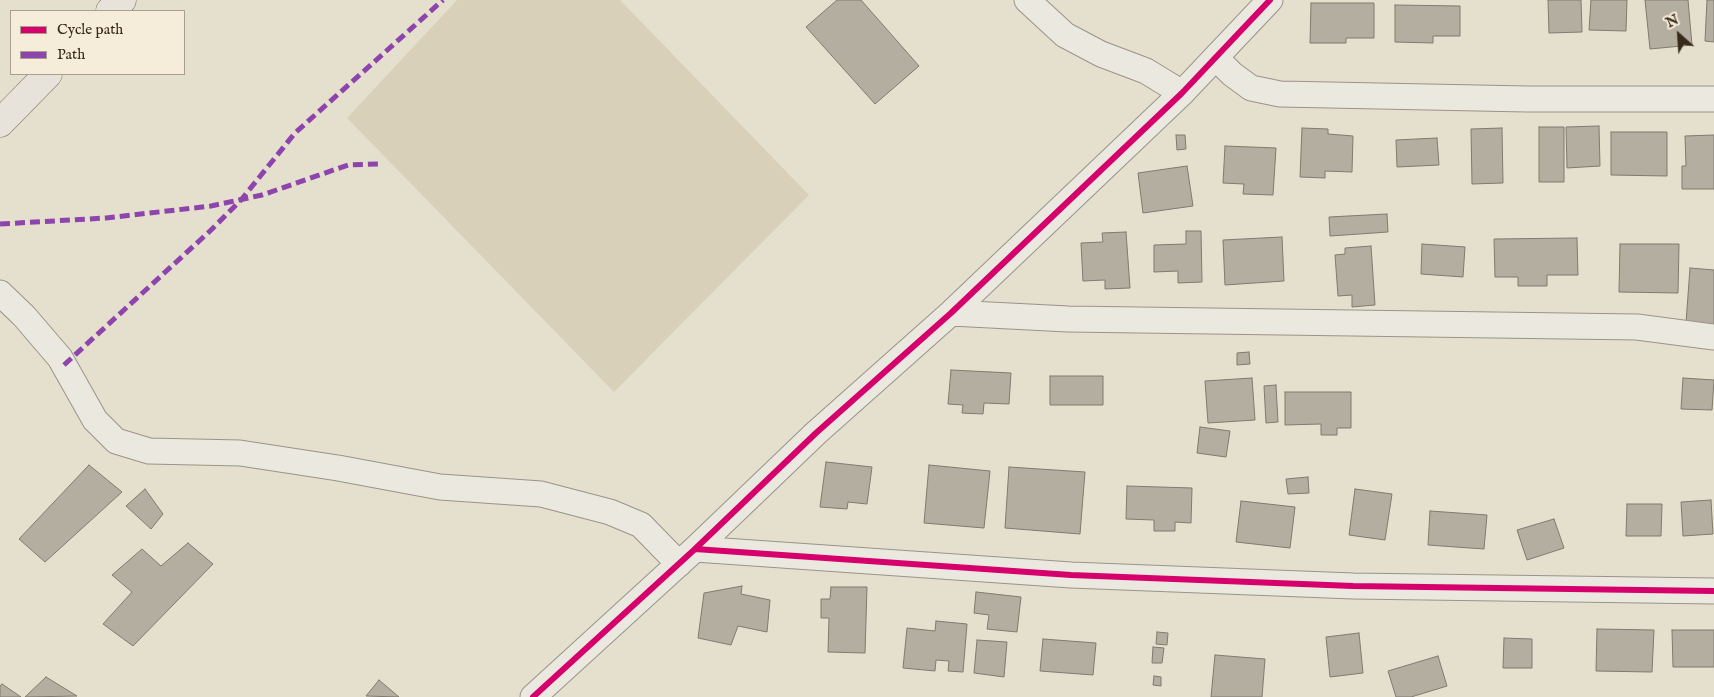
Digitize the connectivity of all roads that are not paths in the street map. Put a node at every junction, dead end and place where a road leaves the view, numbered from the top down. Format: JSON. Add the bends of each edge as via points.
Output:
{"nodes":[{"id":1,"x":122,"y":0,"type":"edge"},
{"id":2,"x":1027,"y":0,"type":"edge"},
{"id":3,"x":1270,"y":0,"type":"edge"},
{"id":4,"x":111,"y":10,"type":"edge"},
{"id":5,"x":1216,"y":58,"type":"junction"},
{"id":6,"x":47,"y":75,"type":"edge"},
{"id":7,"x":1182,"y":93,"type":"junction"},
{"id":8,"x":1714,"y":99,"type":"edge"},
{"id":9,"x":0,"y":123,"type":"edge"},
{"id":10,"x":0,"y":293,"type":"edge"},
{"id":11,"x":951,"y":313,"type":"junction"},
{"id":12,"x":1714,"y":337,"type":"edge"},
{"id":13,"x":687,"y":557,"type":"junction"},
{"id":14,"x":1714,"y":590,"type":"edge"},
{"id":15,"x":533,"y":697,"type":"edge"}],
"edges":[{"from":1,"to":4,"type":"main road"},
{"from":2,"to":7,"type":"street","via":[[1065,35],[1101,54],[1146,71]]},
{"from":3,"to":5,"type":"street"},
{"from":5,"to":7,"type":"street"},
{"from":5,"to":8,"type":"street","via":[[1251,88],[1280,94]]},
{"from":6,"to":9,"type":"main road"},
{"from":7,"to":11,"type":"street"},
{"from":10,"to":13,"type":"street","via":[[60,358],[94,420],[116,441],[149,451],[240,453],[440,487],[541,494],[610,512],[642,525]]},
{"from":11,"to":12,"type":"street","via":[[1068,319],[1637,327]]},
{"from":11,"to":13,"type":"street","via":[[816,433]]},
{"from":13,"to":14,"type":"street","via":[[1353,586]]},
{"from":13,"to":15,"type":"street"}]}
